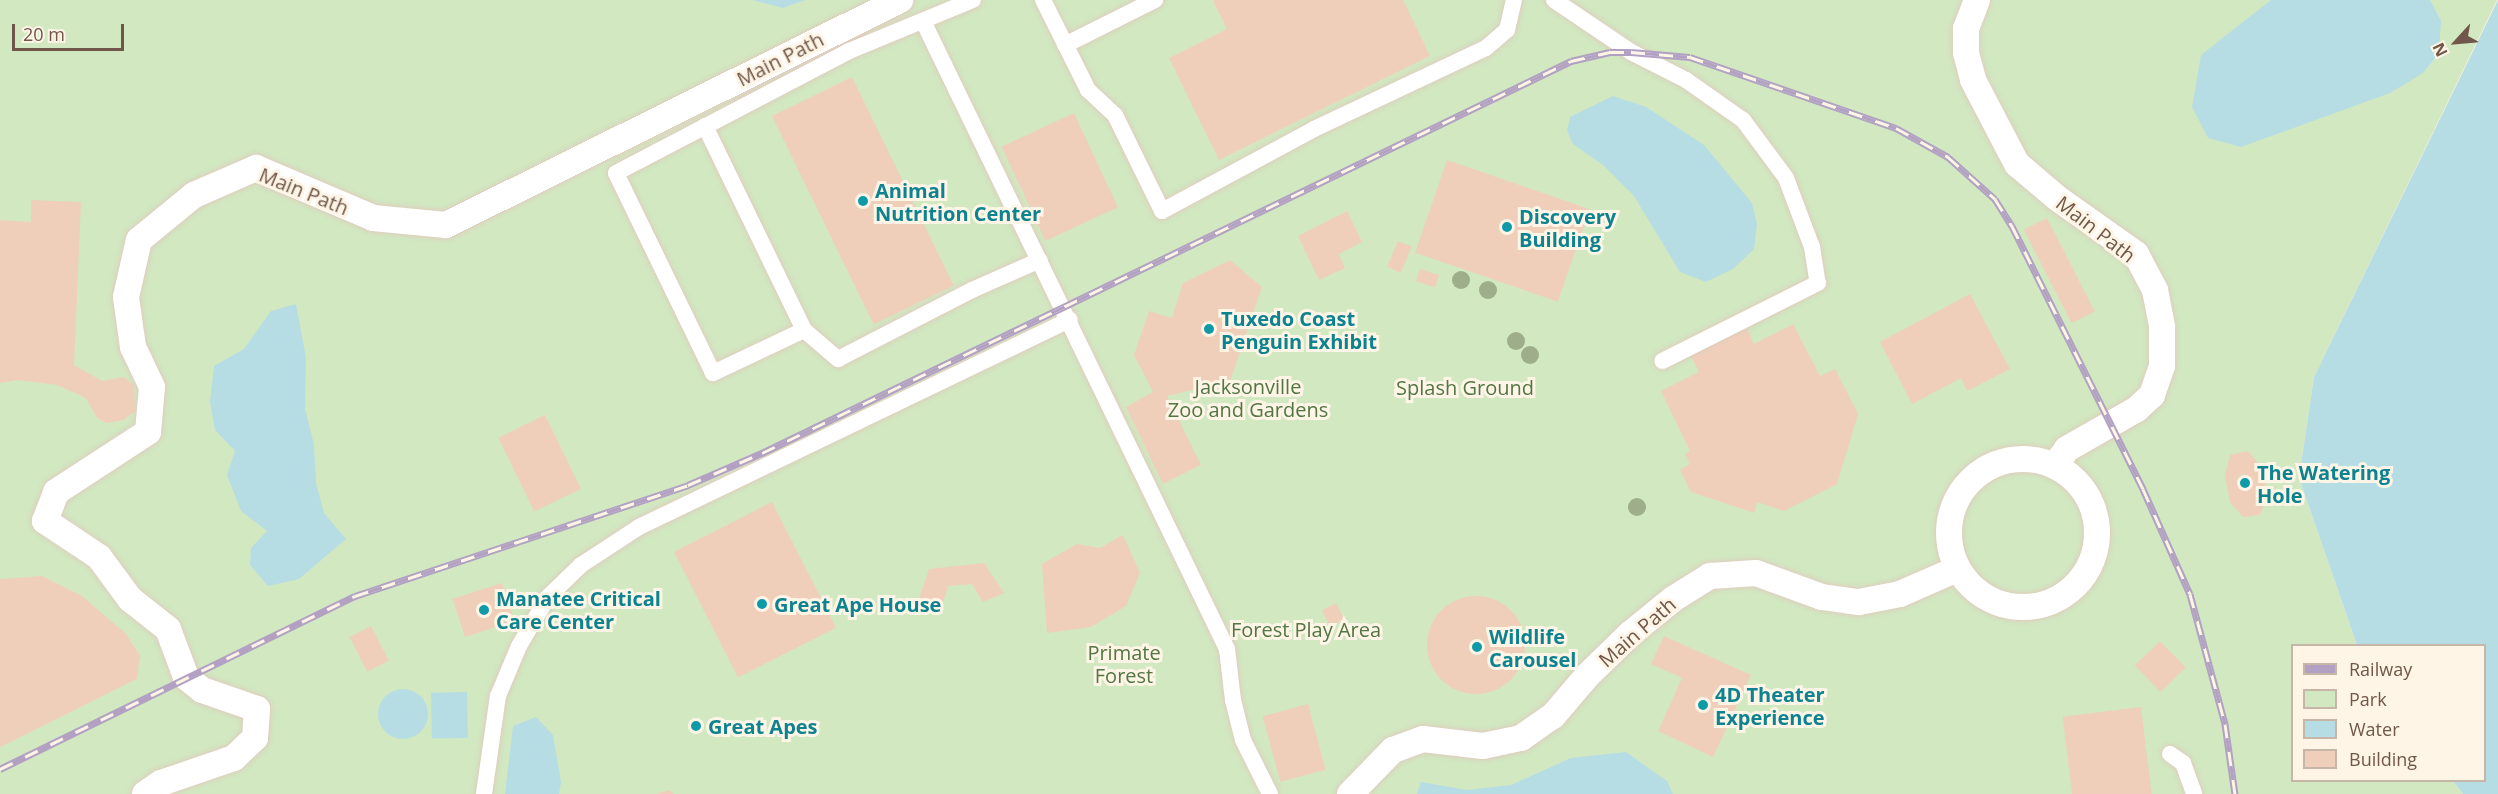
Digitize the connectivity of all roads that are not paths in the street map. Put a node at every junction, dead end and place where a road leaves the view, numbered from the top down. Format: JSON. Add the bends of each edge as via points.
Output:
{"nodes":[{"id":1,"x":900,"y":0,"type":"edge"},
{"id":2,"x":973,"y":0,"type":"edge"},
{"id":3,"x":1043,"y":0,"type":"edge"},
{"id":4,"x":1155,"y":0,"type":"edge"},
{"id":5,"x":1514,"y":0,"type":"edge"},
{"id":6,"x":1554,"y":0,"type":"edge"},
{"id":7,"x":1977,"y":0,"type":"edge"},
{"id":8,"x":923,"y":21,"type":"junction"},
{"id":9,"x":1065,"y":45,"type":"junction"},
{"id":10,"x":705,"y":126,"type":"junction"},
{"id":11,"x":1040,"y":260,"type":"junction"},
{"id":12,"x":1070,"y":320,"type":"junction"},
{"id":13,"x":804,"y":330,"type":"junction"},
{"id":14,"x":1662,"y":361,"type":"dead end"},
{"id":15,"x":2054,"y":466,"type":"junction"},
{"id":16,"x":1957,"y":568,"type":"junction"},
{"id":17,"x":2170,"y":754,"type":"dead end"},
{"id":18,"x":145,"y":794,"type":"edge"},
{"id":19,"x":484,"y":794,"type":"edge"},
{"id":20,"x":1270,"y":794,"type":"edge"},
{"id":21,"x":1350,"y":794,"type":"edge"},
{"id":22,"x":2194,"y":794,"type":"edge"}],
"edges":[{"from":1,"to":18,"type":"street","name":"Main Path","via":[[446,225],[373,218],[256,168],[194,195],[139,240],[126,297],[133,347],[152,387],[148,432],[56,492],[45,521],[99,557],[130,599],[168,629],[186,677],[202,690],[257,709],[255,738],[234,758],[161,783]]},
{"from":2,"to":8,"type":"lane"},
{"from":3,"to":9,"type":"lane"},
{"from":4,"to":9,"type":"lane"},
{"from":5,"to":9,"type":"lane","via":[[1507,30],[1486,48],[1314,129],[1162,211],[1115,115],[1088,90]]},
{"from":6,"to":14,"type":"lane","via":[[1631,51],[1686,80],[1743,120],[1786,178],[1812,247],[1818,283]]},
{"from":7,"to":15,"type":"street","name":"Main Path","via":[[1966,28],[1972,80],[2017,164],[2136,254],[2155,290],[2162,327],[2162,366],[2152,395],[2137,409],[2067,449]]},
{"from":8,"to":10,"type":"lane","via":[[849,51]]},
{"from":8,"to":11,"type":"lane"},
{"from":10,"to":13,"type":"lane"},
{"from":10,"to":13,"type":"lane","via":[[616,173],[713,373]]},
{"from":11,"to":12,"type":"lane"},
{"from":11,"to":13,"type":"lane","via":[[838,359]]},
{"from":12,"to":19,"type":"lane","via":[[639,528],[581,565],[548,597],[519,646],[498,696]]},
{"from":12,"to":20,"type":"lane","via":[[1227,649],[1243,740]]},
{"from":15,"to":16,"type":"street","via":[[2032,459],[2009,460],[1987,468],[1968,482],[1955,501],[1949,523],[1950,546]]},
{"from":15,"to":16,"type":"street","via":[[2079,486],[2089,500],[2096,524],[2095,550],[2085,573],[2068,592],[2045,604],[2020,608],[1995,602],[1973,588]]},
{"from":16,"to":21,"type":"street","name":"Main Path","via":[[1900,594],[1859,602],[1822,597],[1756,573],[1710,576],[1673,599],[1630,634],[1553,716],[1521,738],[1483,746],[1423,739],[1393,750]]},
{"from":17,"to":22,"type":"lane","via":[[2183,763]]}]}
